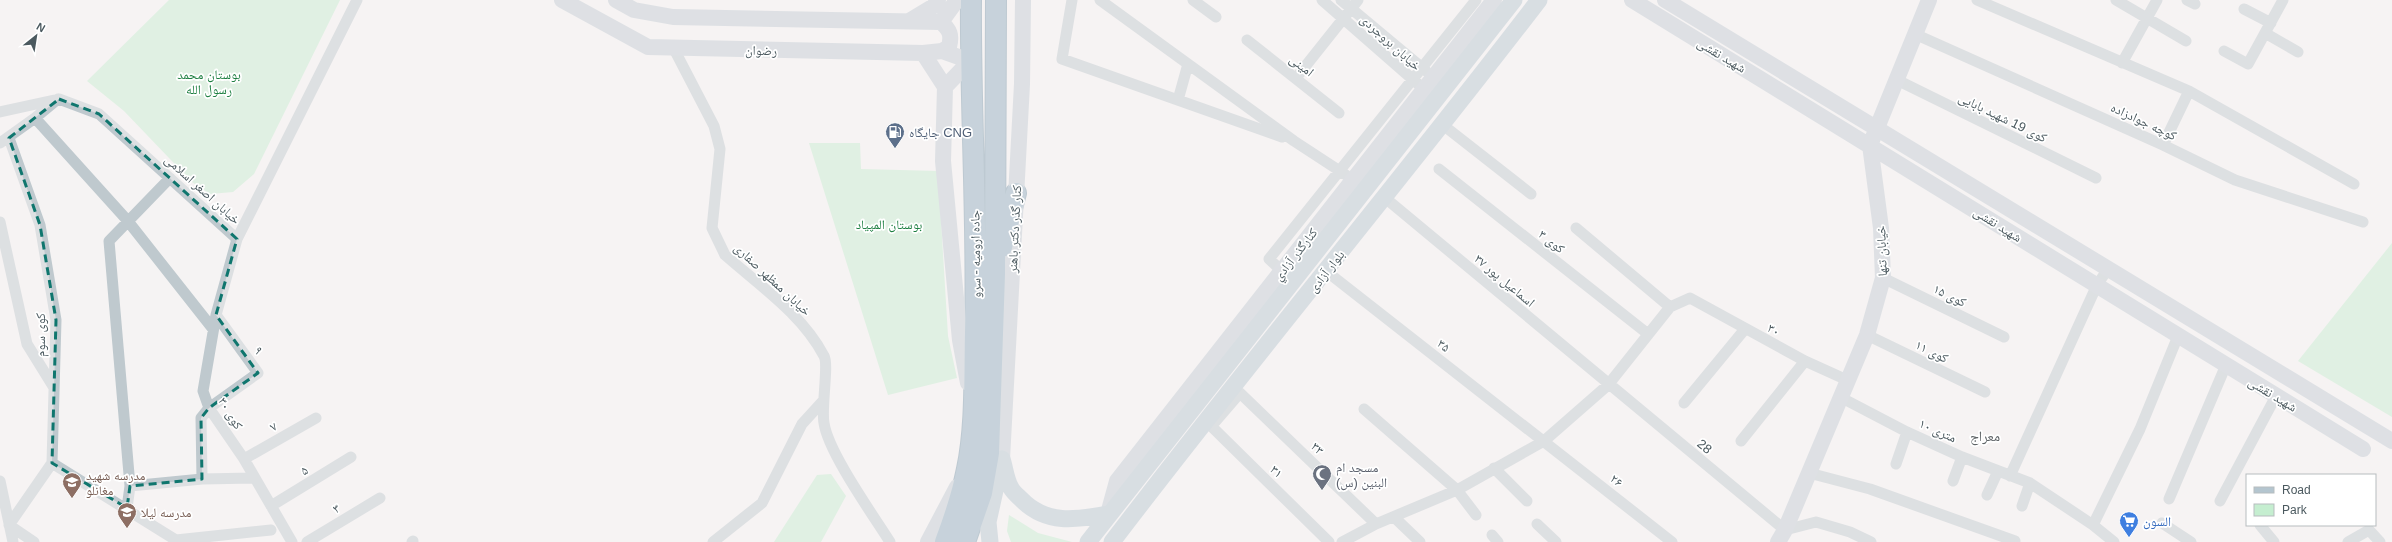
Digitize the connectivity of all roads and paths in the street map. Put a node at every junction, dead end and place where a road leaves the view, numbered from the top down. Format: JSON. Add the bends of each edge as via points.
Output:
{"nodes":[{"id":1,"x":357,"y":0,"type":"edge"},
{"id":2,"x":562,"y":0,"type":"edge"},
{"id":3,"x":616,"y":0,"type":"edge"},
{"id":4,"x":938,"y":0,"type":"edge"},
{"id":5,"x":958,"y":0,"type":"edge"},
{"id":6,"x":971,"y":0,"type":"edge"},
{"id":7,"x":996,"y":0,"type":"edge"},
{"id":8,"x":1023,"y":0,"type":"edge"},
{"id":9,"x":1072,"y":0,"type":"edge"},
{"id":10,"x":1100,"y":0,"type":"edge"},
{"id":11,"x":1193,"y":0,"type":"edge"},
{"id":12,"x":1322,"y":0,"type":"edge"},
{"id":13,"x":1341,"y":0,"type":"edge"},
{"id":14,"x":1476,"y":0,"type":"edge"},
{"id":15,"x":1494,"y":0,"type":"edge"},
{"id":16,"x":1514,"y":0,"type":"edge"},
{"id":17,"x":1539,"y":0,"type":"edge"},
{"id":18,"x":1632,"y":0,"type":"edge"},
{"id":19,"x":1665,"y":0,"type":"edge"},
{"id":20,"x":1929,"y":0,"type":"edge"},
{"id":21,"x":1977,"y":0,"type":"edge"},
{"id":22,"x":2116,"y":0,"type":"edge"},
{"id":23,"x":2157,"y":0,"type":"edge"},
{"id":24,"x":2283,"y":0,"type":"edge"},
{"id":25,"x":1354,"y":4,"type":"edge"},
{"id":26,"x":2244,"y":9,"type":"dead end"},
{"id":27,"x":1216,"y":17,"type":"dead end"},
{"id":28,"x":1344,"y":18,"type":"junction"},
{"id":29,"x":2147,"y":19,"type":"junction"},
{"id":30,"x":909,"y":21,"type":"junction"},
{"id":31,"x":941,"y":22,"type":"junction"},
{"id":32,"x":2268,"y":28,"type":"junction"},
{"id":33,"x":1917,"y":35,"type":"junction"},
{"id":34,"x":1247,"y":40,"type":"dead end"},
{"id":35,"x":2186,"y":41,"type":"dead end"},
{"id":36,"x":674,"y":49,"type":"junction"},
{"id":37,"x":942,"y":51,"type":"junction"},
{"id":38,"x":2224,"y":51,"type":"dead end"},
{"id":39,"x":2298,"y":52,"type":"dead end"},
{"id":40,"x":923,"y":53,"type":"junction"},
{"id":41,"x":970,"y":61,"type":"junction"},
{"id":42,"x":2122,"y":63,"type":"junction"},
{"id":43,"x":1188,"y":64,"type":"junction"},
{"id":44,"x":1296,"y":78,"type":"junction"},
{"id":45,"x":1898,"y":80,"type":"junction"},
{"id":46,"x":1429,"y":83,"type":"junction"},
{"id":47,"x":945,"y":87,"type":"junction"},
{"id":48,"x":2189,"y":91,"type":"junction"},
{"id":49,"x":59,"y":99,"type":"junction"},
{"id":50,"x":1178,"y":100,"type":"junction"},
{"id":51,"x":0,"y":112,"type":"edge"},
{"id":52,"x":1339,"y":113,"type":"dead end"},
{"id":53,"x":35,"y":118,"type":"junction"},
{"id":54,"x":1443,"y":125,"type":"junction"},
{"id":55,"x":1876,"y":129,"type":"junction"},
{"id":56,"x":4,"y":141,"type":"edge"},
{"id":57,"x":1294,"y":141,"type":"junction"},
{"id":58,"x":1870,"y":145,"type":"junction"},
{"id":59,"x":2163,"y":145,"type":"junction"},
{"id":60,"x":1438,"y":169,"type":"dead end"},
{"id":61,"x":1340,"y":170,"type":"junction"},
{"id":62,"x":170,"y":178,"type":"junction"},
{"id":63,"x":2096,"y":178,"type":"dead end"},
{"id":64,"x":1353,"y":180,"type":"junction"},
{"id":65,"x":2354,"y":184,"type":"dead end"},
{"id":66,"x":1016,"y":193,"type":"junction"},
{"id":67,"x":1531,"y":194,"type":"dead end"},
{"id":68,"x":1384,"y":197,"type":"junction"},
{"id":69,"x":127,"y":220,"type":"junction"},
{"id":70,"x":0,"y":222,"type":"edge"},
{"id":71,"x":2363,"y":222,"type":"dead end"},
{"id":72,"x":1576,"y":228,"type":"dead end"},
{"id":73,"x":2,"y":235,"type":"edge"},
{"id":74,"x":237,"y":239,"type":"junction"},
{"id":75,"x":2108,"y":269,"type":"junction"},
{"id":76,"x":1282,"y":271,"type":"junction"},
{"id":77,"x":1326,"y":271,"type":"junction"},
{"id":78,"x":995,"y":274,"type":"junction"},
{"id":79,"x":1883,"y":278,"type":"junction"},
{"id":80,"x":2097,"y":286,"type":"junction"},
{"id":81,"x":1670,"y":307,"type":"junction"},
{"id":82,"x":216,"y":315,"type":"junction"},
{"id":83,"x":1746,"y":329,"type":"junction"},
{"id":84,"x":213,"y":330,"type":"junction"},
{"id":85,"x":1648,"y":334,"type":"junction"},
{"id":86,"x":1867,"y":335,"type":"junction"},
{"id":87,"x":2178,"y":336,"type":"junction"},
{"id":88,"x":2004,"y":337,"type":"dead end"},
{"id":89,"x":1806,"y":361,"type":"junction"},
{"id":90,"x":2226,"y":365,"type":"junction"},
{"id":91,"x":1847,"y":380,"type":"junction"},
{"id":92,"x":1608,"y":385,"type":"junction"},
{"id":93,"x":53,"y":386,"type":"junction"},
{"id":94,"x":1985,"y":392,"type":"dead end"},
{"id":95,"x":2276,"y":396,"type":"junction"},
{"id":96,"x":1840,"y":397,"type":"junction"},
{"id":97,"x":823,"y":401,"type":"junction"},
{"id":98,"x":1684,"y":403,"type":"dead end"},
{"id":99,"x":209,"y":408,"type":"junction"},
{"id":100,"x":973,"y":408,"type":"junction"},
{"id":101,"x":1364,"y":409,"type":"dead end"},
{"id":102,"x":316,"y":418,"type":"dead end"},
{"id":103,"x":1208,"y":423,"type":"junction"},
{"id":104,"x":1907,"y":432,"type":"junction"},
{"id":105,"x":1544,"y":441,"type":"junction"},
{"id":106,"x":1741,"y":441,"type":"dead end"},
{"id":107,"x":2392,"y":441,"type":"edge"},
{"id":108,"x":2363,"y":449,"type":"dead end"},
{"id":109,"x":996,"y":456,"type":"junction"},
{"id":110,"x":351,"y":457,"type":"dead end"},
{"id":111,"x":1962,"y":457,"type":"junction"},
{"id":112,"x":244,"y":459,"type":"junction"},
{"id":113,"x":52,"y":463,"type":"junction"},
{"id":114,"x":1896,"y":464,"type":"dead end"},
{"id":115,"x":967,"y":468,"type":"junction"},
{"id":116,"x":1494,"y":468,"type":"junction"},
{"id":117,"x":1998,"y":471,"type":"junction"},
{"id":118,"x":1809,"y":473,"type":"junction"},
{"id":119,"x":2010,"y":476,"type":"junction"},
{"id":120,"x":253,"y":478,"type":"junction"},
{"id":121,"x":202,"y":479,"type":"junction"},
{"id":122,"x":0,"y":481,"type":"edge"},
{"id":123,"x":1954,"y":481,"type":"dead end"},
{"id":124,"x":2030,"y":483,"type":"junction"},
{"id":125,"x":130,"y":486,"type":"junction"},
{"id":126,"x":1457,"y":490,"type":"junction"},
{"id":127,"x":1987,"y":495,"type":"dead end"},
{"id":128,"x":380,"y":498,"type":"dead end"},
{"id":129,"x":2169,"y":499,"type":"dead end"},
{"id":130,"x":1527,"y":501,"type":"dead end"},
{"id":131,"x":2220,"y":501,"type":"dead end"},
{"id":132,"x":271,"y":506,"type":"junction"},
{"id":133,"x":2022,"y":506,"type":"dead end"},
{"id":134,"x":127,"y":508,"type":"junction"},
{"id":135,"x":1108,"y":514,"type":"junction"},
{"id":136,"x":1476,"y":515,"type":"dead end"},
{"id":137,"x":1395,"y":518,"type":"junction"},
{"id":138,"x":2162,"y":523,"type":"dead end"},
{"id":139,"x":9,"y":524,"type":"junction"},
{"id":140,"x":1376,"y":524,"type":"junction"},
{"id":141,"x":1537,"y":524,"type":"dead end"},
{"id":142,"x":2093,"y":525,"type":"junction"},
{"id":143,"x":2261,"y":526,"type":"edge"},
{"id":144,"x":271,"y":530,"type":"dead end"},
{"id":145,"x":1781,"y":536,"type":"edge"},
{"id":146,"x":177,"y":541,"type":"edge"},
{"id":147,"x":2015,"y":541,"type":"dead end"},
{"id":148,"x":13,"y":542,"type":"edge"},
{"id":149,"x":26,"y":542,"type":"edge"},
{"id":150,"x":34,"y":542,"type":"edge"},
{"id":151,"x":292,"y":542,"type":"edge"},
{"id":152,"x":307,"y":542,"type":"edge"},
{"id":153,"x":713,"y":542,"type":"edge"},
{"id":154,"x":890,"y":542,"type":"edge"},
{"id":155,"x":928,"y":542,"type":"edge"},
{"id":156,"x":945,"y":542,"type":"edge"},
{"id":157,"x":965,"y":542,"type":"edge"},
{"id":158,"x":990,"y":542,"type":"edge"},
{"id":159,"x":1088,"y":542,"type":"edge"},
{"id":160,"x":1112,"y":542,"type":"edge"},
{"id":161,"x":1328,"y":542,"type":"edge"},
{"id":162,"x":1342,"y":542,"type":"edge"},
{"id":163,"x":1420,"y":542,"type":"edge"},
{"id":164,"x":1556,"y":542,"type":"edge"},
{"id":165,"x":1672,"y":542,"type":"edge"},
{"id":166,"x":1871,"y":542,"type":"edge"},
{"id":167,"x":2114,"y":542,"type":"edge"},
{"id":168,"x":2191,"y":542,"type":"edge"},
{"id":169,"x":2274,"y":542,"type":"edge"},
{"id":170,"x":2348,"y":542,"type":"edge"},
{"id":171,"x":2380,"y":542,"type":"edge"}],
"edges":[{"from":1,"to":74,"type":"street","name":"خیابان اصغر اسلامی"},
{"from":2,"to":36,"type":"main road","name":"رضوان","via":[[634,41],[648,47]]},
{"from":3,"to":30,"type":"main road","via":[[634,10],[673,17]]},
{"from":4,"to":30,"type":"main road","via":[[934,6]]},
{"from":5,"to":31,"type":"main road"},
{"from":6,"to":41,"type":"highway","name":"جاده ارومیه - سرو"},
{"from":7,"to":78,"type":"highway","name":"جاده ارومیه - سرو"},
{"from":8,"to":66,"type":"main road","name":"کنار گذر دکتر باهنر","via":[[1022,84]]},
{"from":9,"to":50,"type":"street","via":[[1062,59]]},
{"from":10,"to":43,"type":"street"},
{"from":11,"to":27,"type":"street"},
{"from":12,"to":28,"type":"street","name":"خیابان بروجردی"},
{"from":13,"to":25,"type":"street","name":"خیابان بروجردی"},
{"from":14,"to":46,"type":"street"},
{"from":15,"to":46,"type":"main road","name":"کنارگذر آزادي"},
{"from":16,"to":46,"type":"main road","name":"بلوار آزادی"},
{"from":17,"to":54,"type":"main road","name":"بلوار آزادی"},
{"from":18,"to":58,"type":"main road","name":"شهید نقشی"},
{"from":19,"to":55,"type":"main road","name":"شهید نقشی"},
{"from":20,"to":33,"type":"main road","name":"خیابان تنها"},
{"from":21,"to":42,"type":"street"},
{"from":22,"to":29,"type":"street"},
{"from":23,"to":29,"type":"street"},
{"from":24,"to":32,"type":"street"},
{"from":25,"to":28,"type":"street"},
{"from":25,"to":46,"type":"street","name":"خیابان بروجردی"},
{"from":26,"to":32,"type":"street"},
{"from":28,"to":44,"type":"street"},
{"from":28,"to":46,"type":"street","name":"خیابان بروجردی"},
{"from":29,"to":35,"type":"street"},
{"from":29,"to":42,"type":"street"},
{"from":30,"to":31,"type":"main road"},
{"from":31,"to":37,"type":"main road","via":[[948,28],[952,37],[949,47]]},
{"from":32,"to":38,"type":"street","via":[[2248,64]]},
{"from":32,"to":39,"type":"street"},
{"from":33,"to":45,"type":"main road","name":"خیابان تنها"},
{"from":33,"to":59,"type":"street","name":"کوچه جوادزاده"},
{"from":34,"to":44,"type":"street","name":"امینی"},
{"from":36,"to":40,"type":"main road","name":"رضوان"},
{"from":36,"to":97,"type":"street","name":"خیابان ممظهر صفاری","via":[[714,126],[720,149],[712,228],[718,243],[725,255],[796,317],[810,333],[826,358]]},
{"from":37,"to":40,"type":"main road","name":"رضوان"},
{"from":37,"to":41,"type":"main road","name":"رضوان"},
{"from":40,"to":47,"type":"main road"},
{"from":41,"to":47,"type":"main road"},
{"from":41,"to":100,"type":"highway","name":"جاده ارومیه - سرو","via":[[976,274]]},
{"from":42,"to":48,"type":"street"},
{"from":43,"to":50,"type":"street"},
{"from":43,"to":57,"type":"street"},
{"from":44,"to":52,"type":"street","name":"امینی"},
{"from":45,"to":55,"type":"main road","name":"خیابان تنها"},
{"from":45,"to":63,"type":"street","name":"کوی 19 شهید بابایی"},
{"from":46,"to":61,"type":"street"},
{"from":46,"to":64,"type":"main road","name":"کنارگذر آزادي"},
{"from":46,"to":135,"type":"main road","name":"بلوار آزادی"},
{"from":47,"to":100,"type":"main road","via":[[943,161],[960,340]]},
{"from":48,"to":59,"type":"street"},
{"from":48,"to":65,"type":"street"},
{"from":49,"to":51,"type":"street"},
{"from":49,"to":53,"type":"street"},
{"from":49,"to":62,"type":"street","name":"خیابان اصغر اسلامی","via":[[99,114]]},
{"from":50,"to":57,"type":"street"},
{"from":53,"to":56,"type":"street"},
{"from":53,"to":69,"type":"street"},
{"from":54,"to":67,"type":"street"},
{"from":54,"to":68,"type":"main road","name":"بلوار آزادی"},
{"from":55,"to":58,"type":"main road","name":"خیابان تنها"},
{"from":55,"to":75,"type":"main road","name":"شهید نقشی"},
{"from":56,"to":93,"type":"street","name":"کوی سوم","via":[[40,225],[56,320]]},
{"from":57,"to":61,"type":"street"},
{"from":58,"to":79,"type":"main road","name":"خیابان تنها","via":[[1881,228]]},
{"from":58,"to":80,"type":"main road","name":"شهید نقشی"},
{"from":59,"to":71,"type":"street","name":"کوچه جوادزاده","via":[[2235,180]]},
{"from":60,"to":85,"type":"street","name":"کوی ۳"},
{"from":61,"to":64,"type":"street"},
{"from":61,"to":76,"type":"street","via":[[1269,259]]},
{"from":62,"to":69,"type":"street"},
{"from":62,"to":74,"type":"street","name":"خیابان اصغر اسلامی"},
{"from":64,"to":76,"type":"main road","name":"کنارگذر آزادي"},
{"from":66,"to":78,"type":"highway"},
{"from":66,"to":109,"type":"main road","name":"کنار گذر دکتر باهنر"},
{"from":68,"to":77,"type":"main road","name":"بلوار آزادی"},
{"from":68,"to":92,"type":"street","name":"اسماعیل پور ۳۷"},
{"from":69,"to":84,"type":"street"},
{"from":69,"to":125,"type":"street","via":[[109,241]]},
{"from":70,"to":73,"type":"street"},
{"from":72,"to":81,"type":"street"},
{"from":73,"to":93,"type":"street","via":[[27,344]]},
{"from":74,"to":82,"type":"street","name":"کوی ۳۰"},
{"from":75,"to":80,"type":"street"},
{"from":75,"to":107,"type":"main road","name":"شهید نقشی"},
{"from":76,"to":135,"type":"main road","name":"کنارگذر آزادي","via":[[1117,481]]},
{"from":77,"to":103,"type":"main road","name":"بلوار آزادی"},
{"from":77,"to":105,"type":"street","name":"۳۵"},
{"from":78,"to":109,"type":"highway","name":"جاده ارومیه - سرو"},
{"from":79,"to":86,"type":"main road","name":"خیابان تنها"},
{"from":79,"to":88,"type":"street","name":"کوی ۱۵"},
{"from":80,"to":87,"type":"main road","name":"شهید نقشی"},
{"from":80,"to":119,"type":"street"},
{"from":81,"to":83,"type":"street","name":"۳۰","via":[[1690,298]]},
{"from":81,"to":85,"type":"street"},
{"from":82,"to":84,"type":"street","name":"کوی ۳۰"},
{"from":82,"to":99,"type":"street","name":"۹","via":[[258,373]]},
{"from":83,"to":89,"type":"street","name":"۳۰"},
{"from":83,"to":98,"type":"street"},
{"from":84,"to":99,"type":"street","name":"کوی ۳۰","via":[[203,391]]},
{"from":85,"to":92,"type":"street"},
{"from":86,"to":91,"type":"main road","name":"خیابان تنها"},
{"from":86,"to":94,"type":"street","name":"کوی ۱۱"},
{"from":87,"to":90,"type":"main road","name":"شهید نقشی"},
{"from":87,"to":142,"type":"street","via":[[2140,429]]},
{"from":89,"to":91,"type":"street","name":"۳۰"},
{"from":89,"to":106,"type":"street"},
{"from":90,"to":95,"type":"main road","name":"شهید نقشی"},
{"from":90,"to":129,"type":"street"},
{"from":91,"to":96,"type":"main road","name":"خیابان تنها"},
{"from":92,"to":105,"type":"street"},
{"from":92,"to":145,"type":"street","name":"28"},
{"from":93,"to":113,"type":"street","name":"کوی سوم"},
{"from":95,"to":108,"type":"main road","name":"شهید نقشی"},
{"from":95,"to":131,"type":"street"},
{"from":96,"to":104,"type":"street","name":"۱۰ متری"},
{"from":96,"to":118,"type":"main road","name":"خیابان تنها"},
{"from":97,"to":153,"type":"street","via":[[802,424],[762,503]]},
{"from":97,"to":154,"type":"street","name":"خیابان ممظهر صفاری","via":[[824,424],[835,450]]},
{"from":99,"to":112,"type":"street","name":"کوی ۳۰"},
{"from":99,"to":121,"type":"street","via":[[201,418]]},
{"from":100,"to":115,"type":"highway","name":"جاده ارومیه - سرو"},
{"from":101,"to":126,"type":"street"},
{"from":102,"to":112,"type":"street","name":"۷"},
{"from":103,"to":140,"type":"street","name":"۳۳","via":[[1240,392]]},
{"from":103,"to":160,"type":"main road","name":"بلوار آزادی"},
{"from":103,"to":161,"type":"street","name":"۳۱"},
{"from":104,"to":111,"type":"street","name":"۱۰ متری"},
{"from":104,"to":114,"type":"street"},
{"from":105,"to":116,"type":"street"},
{"from":105,"to":165,"type":"street","name":"۲۶"},
{"from":109,"to":135,"type":"main road","via":[[1011,489],[1040,514],[1057,519],[1075,520]]},
{"from":109,"to":157,"type":"highway","name":"جاده ارومیه - سرو"},
{"from":109,"to":158,"type":"main road","via":[[988,522]]},
{"from":110,"to":132,"type":"street","name":"۵"},
{"from":111,"to":117,"type":"street","name":"۱۰ متری"},
{"from":111,"to":123,"type":"street"},
{"from":112,"to":120,"type":"street","name":"کوی ۳۰"},
{"from":113,"to":134,"type":"street"},
{"from":113,"to":139,"type":"street"},
{"from":115,"to":155,"type":"main road"},
{"from":115,"to":156,"type":"highway","name":"جاده ارومیه - سرو","via":[[958,506]]},
{"from":116,"to":126,"type":"street"},
{"from":116,"to":130,"type":"street"},
{"from":117,"to":119,"type":"street","name":"۱۰ متری"},
{"from":117,"to":127,"type":"street"},
{"from":118,"to":145,"type":"main road","name":"خیابان تنها"},
{"from":118,"to":147,"type":"street","via":[[1870,489]]},
{"from":119,"to":124,"type":"street","name":"۱۰ متری"},
{"from":120,"to":121,"type":"street"},
{"from":120,"to":132,"type":"street","name":"کوی ۳۰"},
{"from":121,"to":125,"type":"street"},
{"from":122,"to":139,"type":"street"},
{"from":124,"to":133,"type":"street"},
{"from":124,"to":142,"type":"street","name":"۱۰ متری"},
{"from":125,"to":134,"type":"street"},
{"from":126,"to":136,"type":"street"},
{"from":126,"to":137,"type":"street"},
{"from":128,"to":152,"type":"street","name":"۳"},
{"from":132,"to":151,"type":"street","name":"کوی ۳۰"},
{"from":134,"to":146,"type":"street"},
{"from":135,"to":159,"type":"main road","name":"بلوار آزادی"},
{"from":137,"to":140,"type":"street"},
{"from":137,"to":163,"type":"street"},
{"from":138,"to":168,"type":"street"},
{"from":139,"to":148,"type":"street"},
{"from":139,"to":150,"type":"street"},
{"from":140,"to":162,"type":"street"},
{"from":141,"to":164,"type":"street"},
{"from":142,"to":167,"type":"street","name":"۱۰ متری"},
{"from":143,"to":169,"type":"street"},
{"from":144,"to":146,"type":"street"},
{"from":145,"to":166,"type":"street","via":[[1816,522],[1850,532]]},
{"from":149,"to":150,"type":"street"},
{"from":170,"to":171,"type":"street","via":[[2366,530],[2371,530]]}]}
